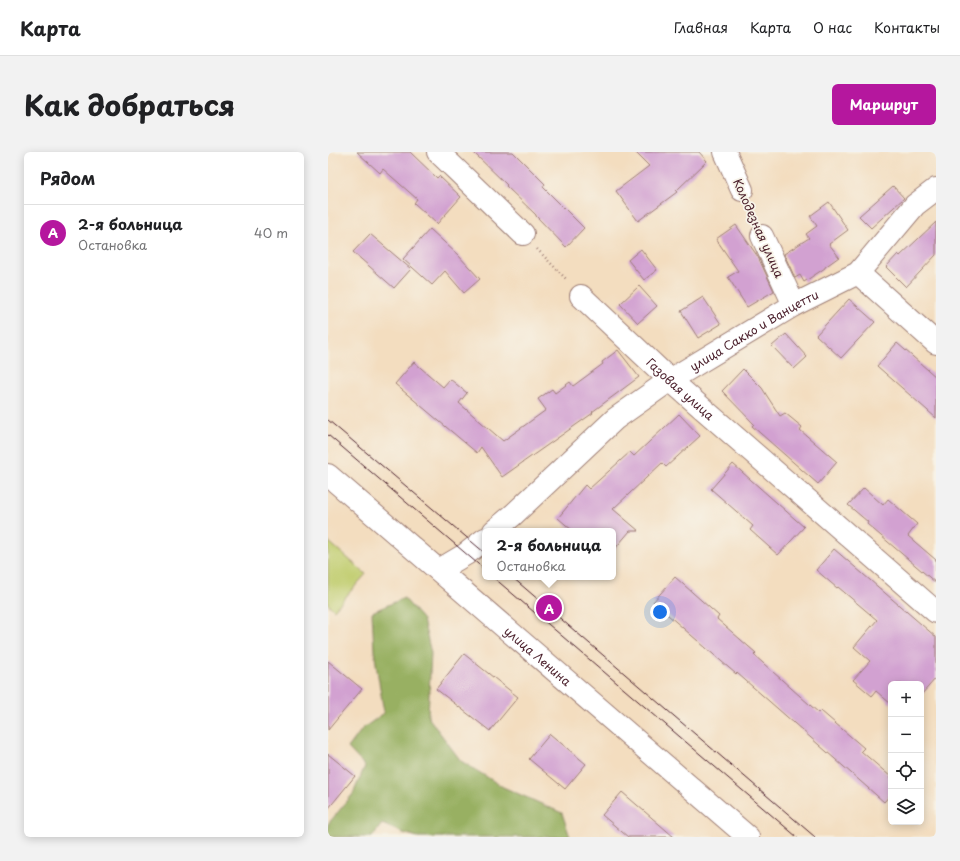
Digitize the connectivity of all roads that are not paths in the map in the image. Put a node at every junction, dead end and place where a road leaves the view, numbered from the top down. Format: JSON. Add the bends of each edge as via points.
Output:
{"nodes":[{"id":1,"x":438,"y":152,"type":"edge"},
{"id":2,"x":725,"y":152,"type":"edge"},
{"id":3,"x":936,"y":189,"type":"edge"},
{"id":4,"x":742,"y":190,"type":"dead end"},
{"id":5,"x":523,"y":234,"type":"road end"},
{"id":6,"x":762,"y":236,"type":"dead end"},
{"id":7,"x":858,"y":273,"type":"junction"},
{"id":8,"x":582,"y":296,"type":"road end"},
{"id":9,"x":794,"y":305,"type":"junction"},
{"id":10,"x":936,"y":343,"type":"edge"},
{"id":11,"x":670,"y":380,"type":"junction"},
{"id":12,"x":328,"y":475,"type":"edge"},
{"id":13,"x":498,"y":528,"type":"edge"},
{"id":14,"x":482,"y":541,"type":"edge"},
{"id":15,"x":439,"y":570,"type":"junction"},
{"id":16,"x":936,"y":612,"type":"edge"},
{"id":17,"x":748,"y":837,"type":"edge"}],
"edges":[{"from":1,"to":5,"type":"street"},
{"from":2,"to":4,"type":"street","name":"Колодезная улица"},
{"from":3,"to":7,"type":"street","name":"улица Сакко и Ванцетти","via":[[915,205]]},
{"from":6,"to":9,"type":"street","name":"Колодезная улица"},
{"from":7,"to":9,"type":"street","name":"улица Сакко и Ванцетти"},
{"from":7,"to":10,"type":"street"},
{"from":8,"to":11,"type":"street","name":"Газовая улица"},
{"from":9,"to":11,"type":"street","name":"улица Сакко и Ванцетти"},
{"from":11,"to":13,"type":"street","name":"улица Сакко и Ванцетти","via":[[615,419]]},
{"from":11,"to":16,"type":"street","name":"Газовая улица"},
{"from":12,"to":15,"type":"street","name":"улица Ленина"},
{"from":14,"to":15,"type":"street","via":[[466,554]]},
{"from":15,"to":17,"type":"street","name":"улица Ленина"}]}
